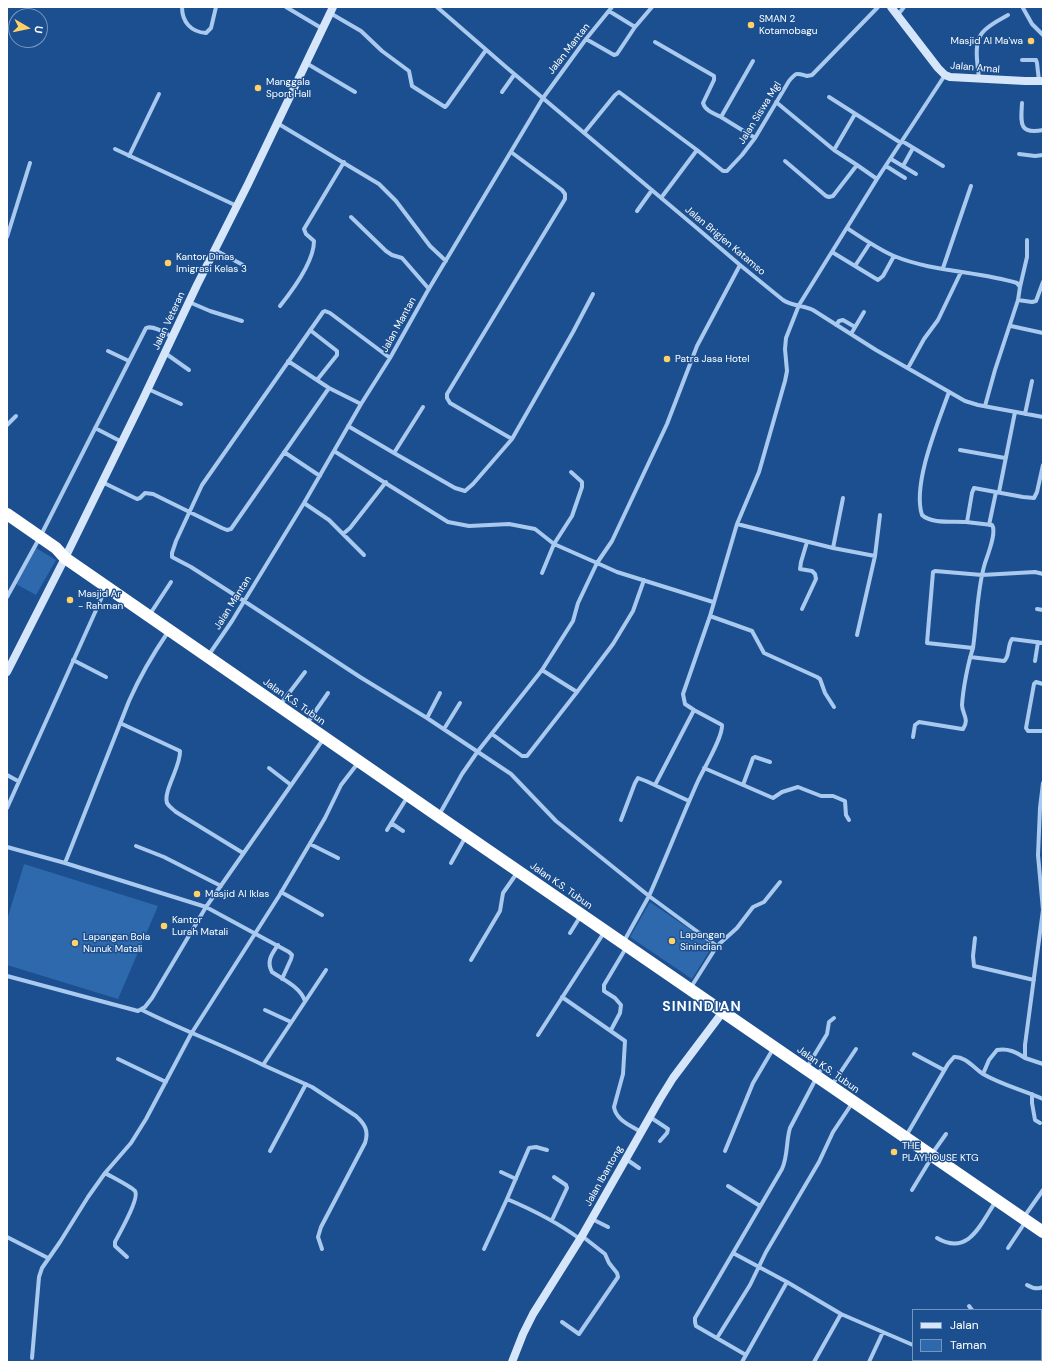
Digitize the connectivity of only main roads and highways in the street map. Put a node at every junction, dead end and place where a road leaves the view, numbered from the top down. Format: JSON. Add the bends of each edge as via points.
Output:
{"nodes":[{"id":1,"x":7,"y":514,"type":"edge"},
{"id":2,"x":67,"y":555,"type":"junction"},
{"id":3,"x":209,"y":654,"type":"junction"},
{"id":4,"x":440,"y":814,"type":"junction"},
{"id":5,"x":626,"y":942,"type":"junction"},
{"id":6,"x":725,"y":1009,"type":"junction"},
{"id":7,"x":808,"y":1066,"type":"junction"},
{"id":8,"x":906,"y":1136,"type":"junction"},
{"id":9,"x":1026,"y":1217,"type":"junction"},
{"id":10,"x":1043,"y":1225,"type":"edge"},
{"id":11,"x":1043,"y":1232,"type":"edge"}],
"edges":[{"from":1,"to":2,"type":"highway"},
{"from":2,"to":3,"type":"highway","name":"Jalan K.S. Tubun","via":[[152,611]]},
{"from":2,"to":3,"type":"highway","name":"Jalan K.S. Tubun","via":[[169,630]]},
{"from":3,"to":4,"type":"highway","name":"Jalan K.S. Tubun","via":[[324,737]]},
{"from":3,"to":4,"type":"highway","name":"Jalan K.S. Tubun","via":[[310,719]]},
{"from":4,"to":5,"type":"highway","name":"Jalan K.S. Tubun"},
{"from":4,"to":5,"type":"highway","name":"Jalan K.S. Tubun","via":[[466,836],[605,931]]},
{"from":5,"to":6,"type":"highway","name":"Jalan K.S. Tubun"},
{"from":5,"to":6,"type":"highway","name":"Jalan K.S. Tubun","via":[[693,984]]},
{"from":6,"to":7,"type":"highway","name":"Jalan K.S. Tubun"},
{"from":6,"to":7,"type":"highway","name":"Jalan K.S. Tubun","via":[[774,1047]]},
{"from":7,"to":8,"type":"highway","name":"Jalan K.S. Tubun","via":[[834,1082]]},
{"from":7,"to":8,"type":"highway","name":"Jalan K.S. Tubun","via":[[853,1102]]},
{"from":8,"to":9,"type":"highway","name":"Jalan K.S. Tubun"},
{"from":9,"to":10,"type":"highway","name":"Jalan K.S. Tubun"},
{"from":9,"to":11,"type":"highway","name":"Jalan K.S. Tubun"}]}
